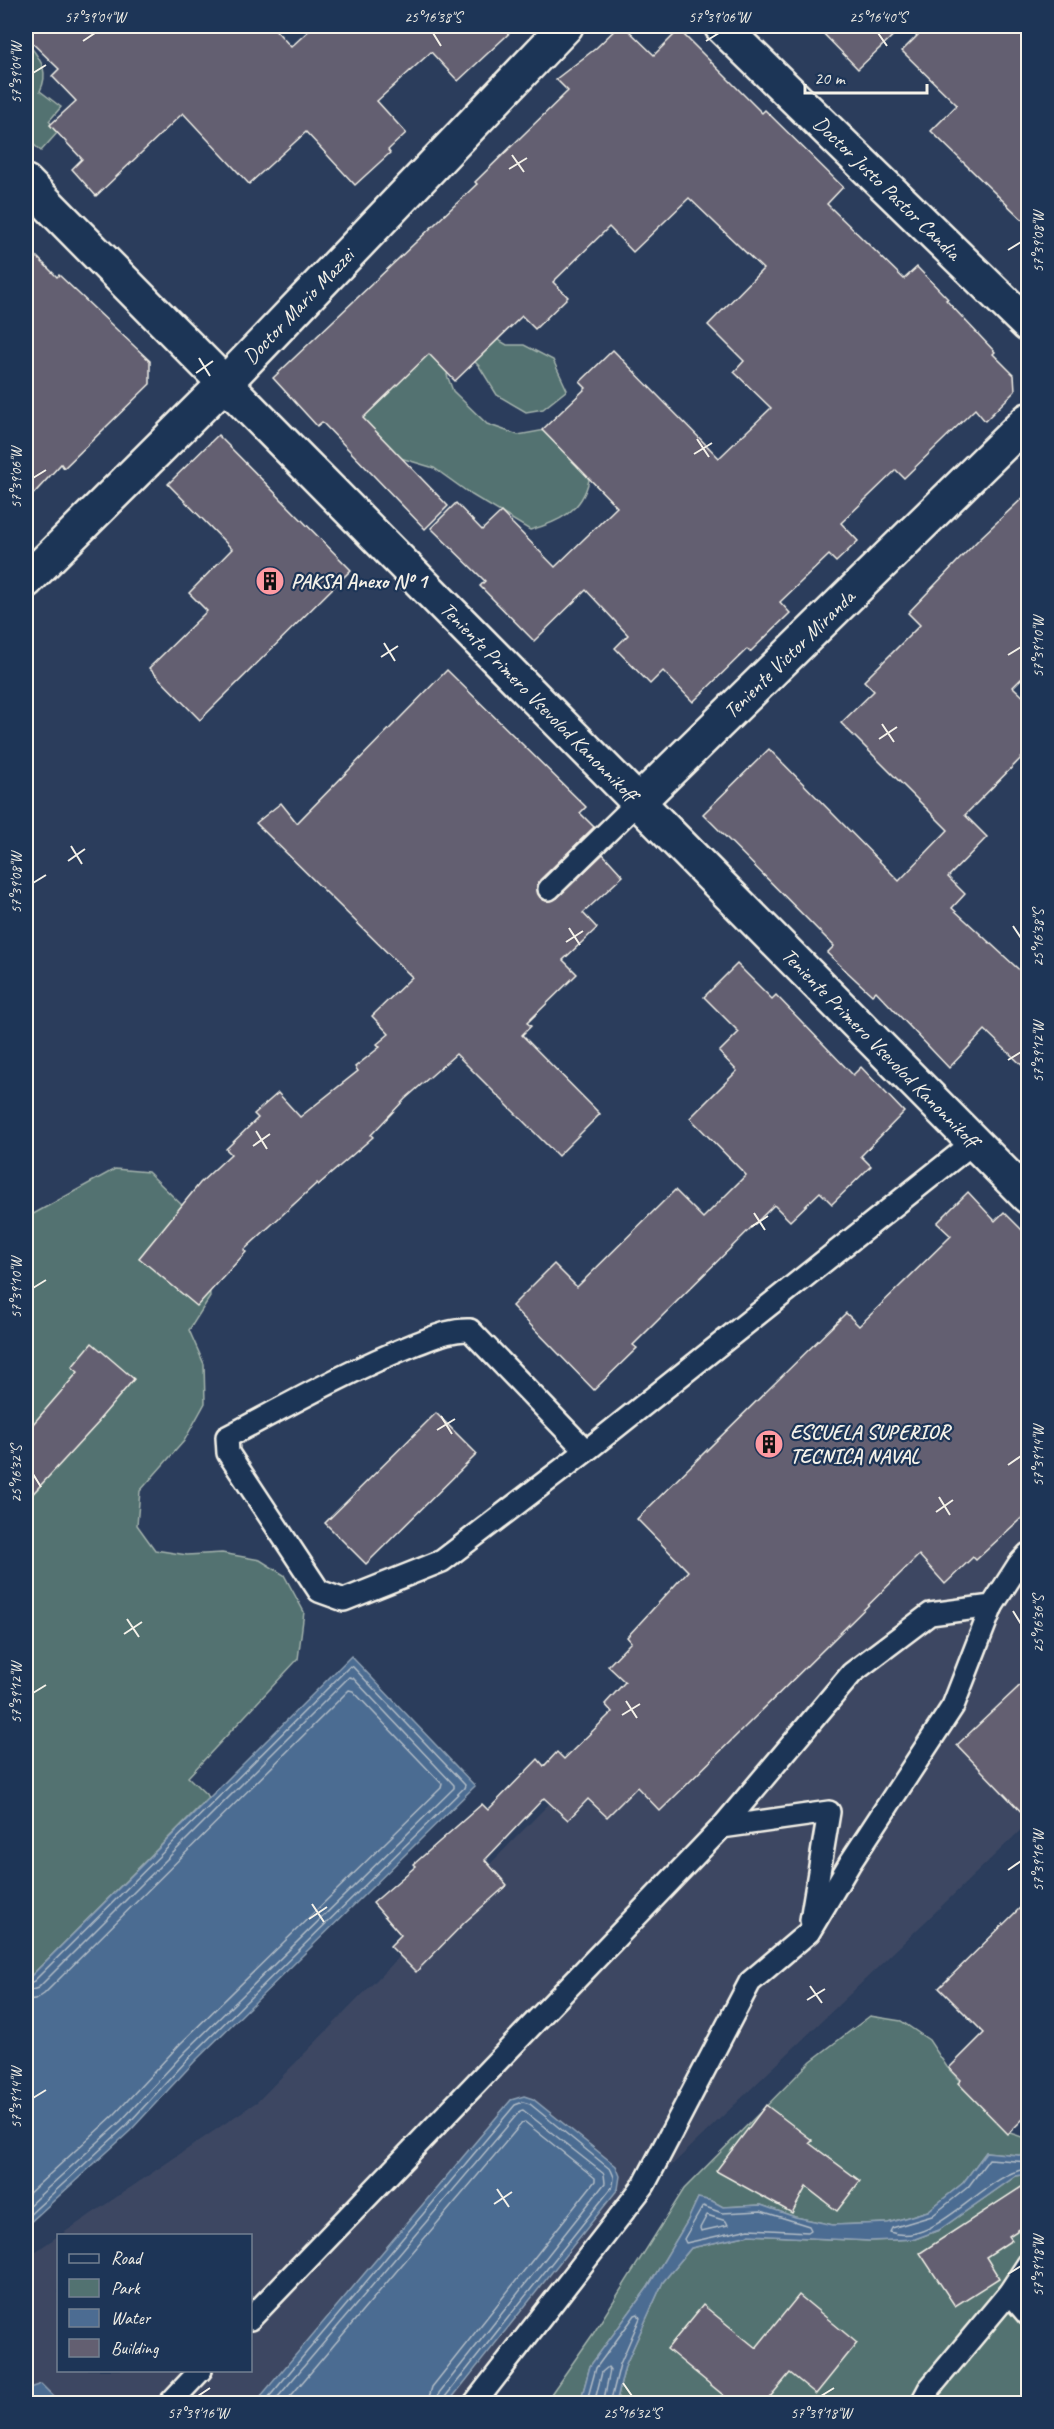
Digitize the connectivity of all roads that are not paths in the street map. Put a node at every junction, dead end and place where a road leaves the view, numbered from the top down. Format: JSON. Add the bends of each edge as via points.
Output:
{"nodes":[{"id":1,"x":566,"y":26,"type":"edge"},
{"id":2,"x":720,"y":26,"type":"edge"},
{"id":3,"x":26,"y":182,"type":"edge"},
{"id":4,"x":1029,"y":325,"type":"edge"},
{"id":5,"x":225,"y":383,"type":"junction"},
{"id":6,"x":1029,"y":420,"type":"edge"},
{"id":7,"x":26,"y":582,"type":"edge"},
{"id":8,"x":639,"y":801,"type":"junction"},
{"id":9,"x":549,"y":889,"type":"dead end"},
{"id":10,"x":974,"y":1142,"type":"junction"},
{"id":11,"x":1029,"y":1197,"type":"edge"},
{"id":12,"x":586,"y":1451,"type":"junction"},
{"id":13,"x":1029,"y":1554,"type":"edge"},
{"id":14,"x":992,"y":1606,"type":"junction"},
{"id":15,"x":722,"y":1827,"type":"junction"},
{"id":16,"x":809,"y":1932,"type":"junction"},
{"id":17,"x":1029,"y":2264,"type":"edge"},
{"id":18,"x":1009,"y":2293,"type":"junction"},
{"id":19,"x":1029,"y":2314,"type":"edge"},
{"id":20,"x":252,"y":2317,"type":"edge"},
{"id":21,"x":199,"y":2372,"type":"edge"},
{"id":22,"x":169,"y":2403,"type":"edge"},
{"id":23,"x":474,"y":2403,"type":"edge"},
{"id":24,"x":921,"y":2403,"type":"edge"}],
"edges":[{"from":1,"to":5,"type":"street","name":"Doctor Mario Mazzei"},
{"from":2,"to":4,"type":"street","name":"Doctor Justo Pastor Candia"},
{"from":3,"to":5,"type":"street","name":"Teniente Primero Vsevolod Kanonnikoff"},
{"from":5,"to":7,"type":"street","name":"Doctor Mario Mazzei"},
{"from":5,"to":8,"type":"street","name":"Teniente Primero Vsevolod Kanonnikoff"},
{"from":6,"to":8,"type":"street","name":"Teniente Victor Miranda"},
{"from":8,"to":9,"type":"lane","name":"Teniente Victor Miranda"},
{"from":8,"to":10,"type":"street","name":"Teniente Primero Vsevolod Kanonnikoff"},
{"from":10,"to":11,"type":"street","name":"Teniente Primero Vsevolod Kanonnikoff"},
{"from":10,"to":12,"type":"lane"},
{"from":12,"to":12,"type":"lane","via":[[442,1561],[344,1599],[319,1591],[228,1453],[227,1437],[385,1356],[455,1329],[470,1330]]},
{"from":13,"to":14,"type":"lane"},
{"from":14,"to":15,"type":"lane","via":[[930,1614],[852,1673]]},
{"from":14,"to":16,"type":"lane","via":[[953,1706]]},
{"from":15,"to":16,"type":"lane","via":[[829,1812]]},
{"from":15,"to":20,"type":"lane"},
{"from":16,"to":23,"type":"lane","via":[[750,1982],[644,2185]]},
{"from":17,"to":18,"type":"lane"},
{"from":18,"to":19,"type":"lane"},
{"from":18,"to":24,"type":"lane"},
{"from":21,"to":22,"type":"lane"}]}
